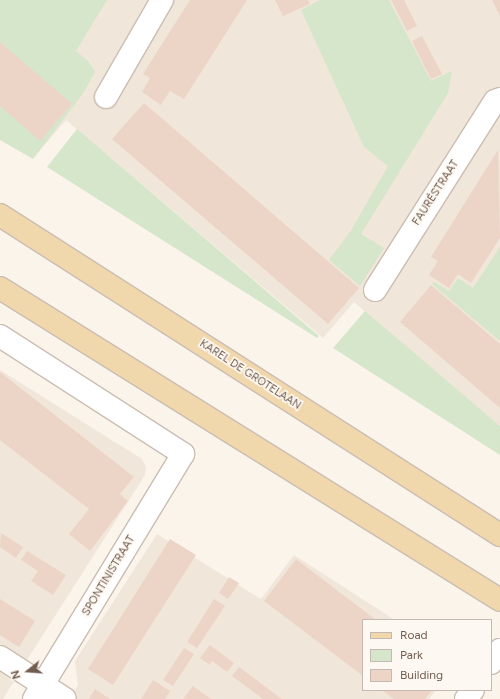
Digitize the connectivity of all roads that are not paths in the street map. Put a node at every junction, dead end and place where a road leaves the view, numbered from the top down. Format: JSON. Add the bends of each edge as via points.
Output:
{"nodes":[{"id":1,"x":162,"y":0,"type":"edge"},
{"id":2,"x":106,"y":97,"type":"dead end"},
{"id":3,"x":500,"y":99,"type":"edge"},
{"id":4,"x":0,"y":215,"type":"edge"},
{"id":5,"x":0,"y":288,"type":"edge"},
{"id":6,"x":375,"y":290,"type":"dead end"},
{"id":7,"x":0,"y":336,"type":"edge"},
{"id":8,"x":500,"y":535,"type":"edge"},
{"id":9,"x":500,"y":600,"type":"edge"},
{"id":10,"x":500,"y":650,"type":"edge"},
{"id":11,"x":0,"y":657,"type":"edge"},
{"id":12,"x":492,"y":662,"type":"edge"},
{"id":13,"x":38,"y":692,"type":"edge"},
{"id":14,"x":65,"y":699,"type":"edge"}],
"edges":[{"from":1,"to":2,"type":"street"},
{"from":3,"to":6,"type":"street","name":"FAURÉSTRAAT","via":[[491,108]]},
{"from":4,"to":8,"type":"main road","name":"KAREL DE GROTELAAN"},
{"from":5,"to":9,"type":"main road"},
{"from":7,"to":13,"type":"street","name":"SPONTINISTRAAT","via":[[184,454]]},
{"from":10,"to":12,"type":"street"},
{"from":11,"to":13,"type":"street"},
{"from":13,"to":14,"type":"street"}]}
